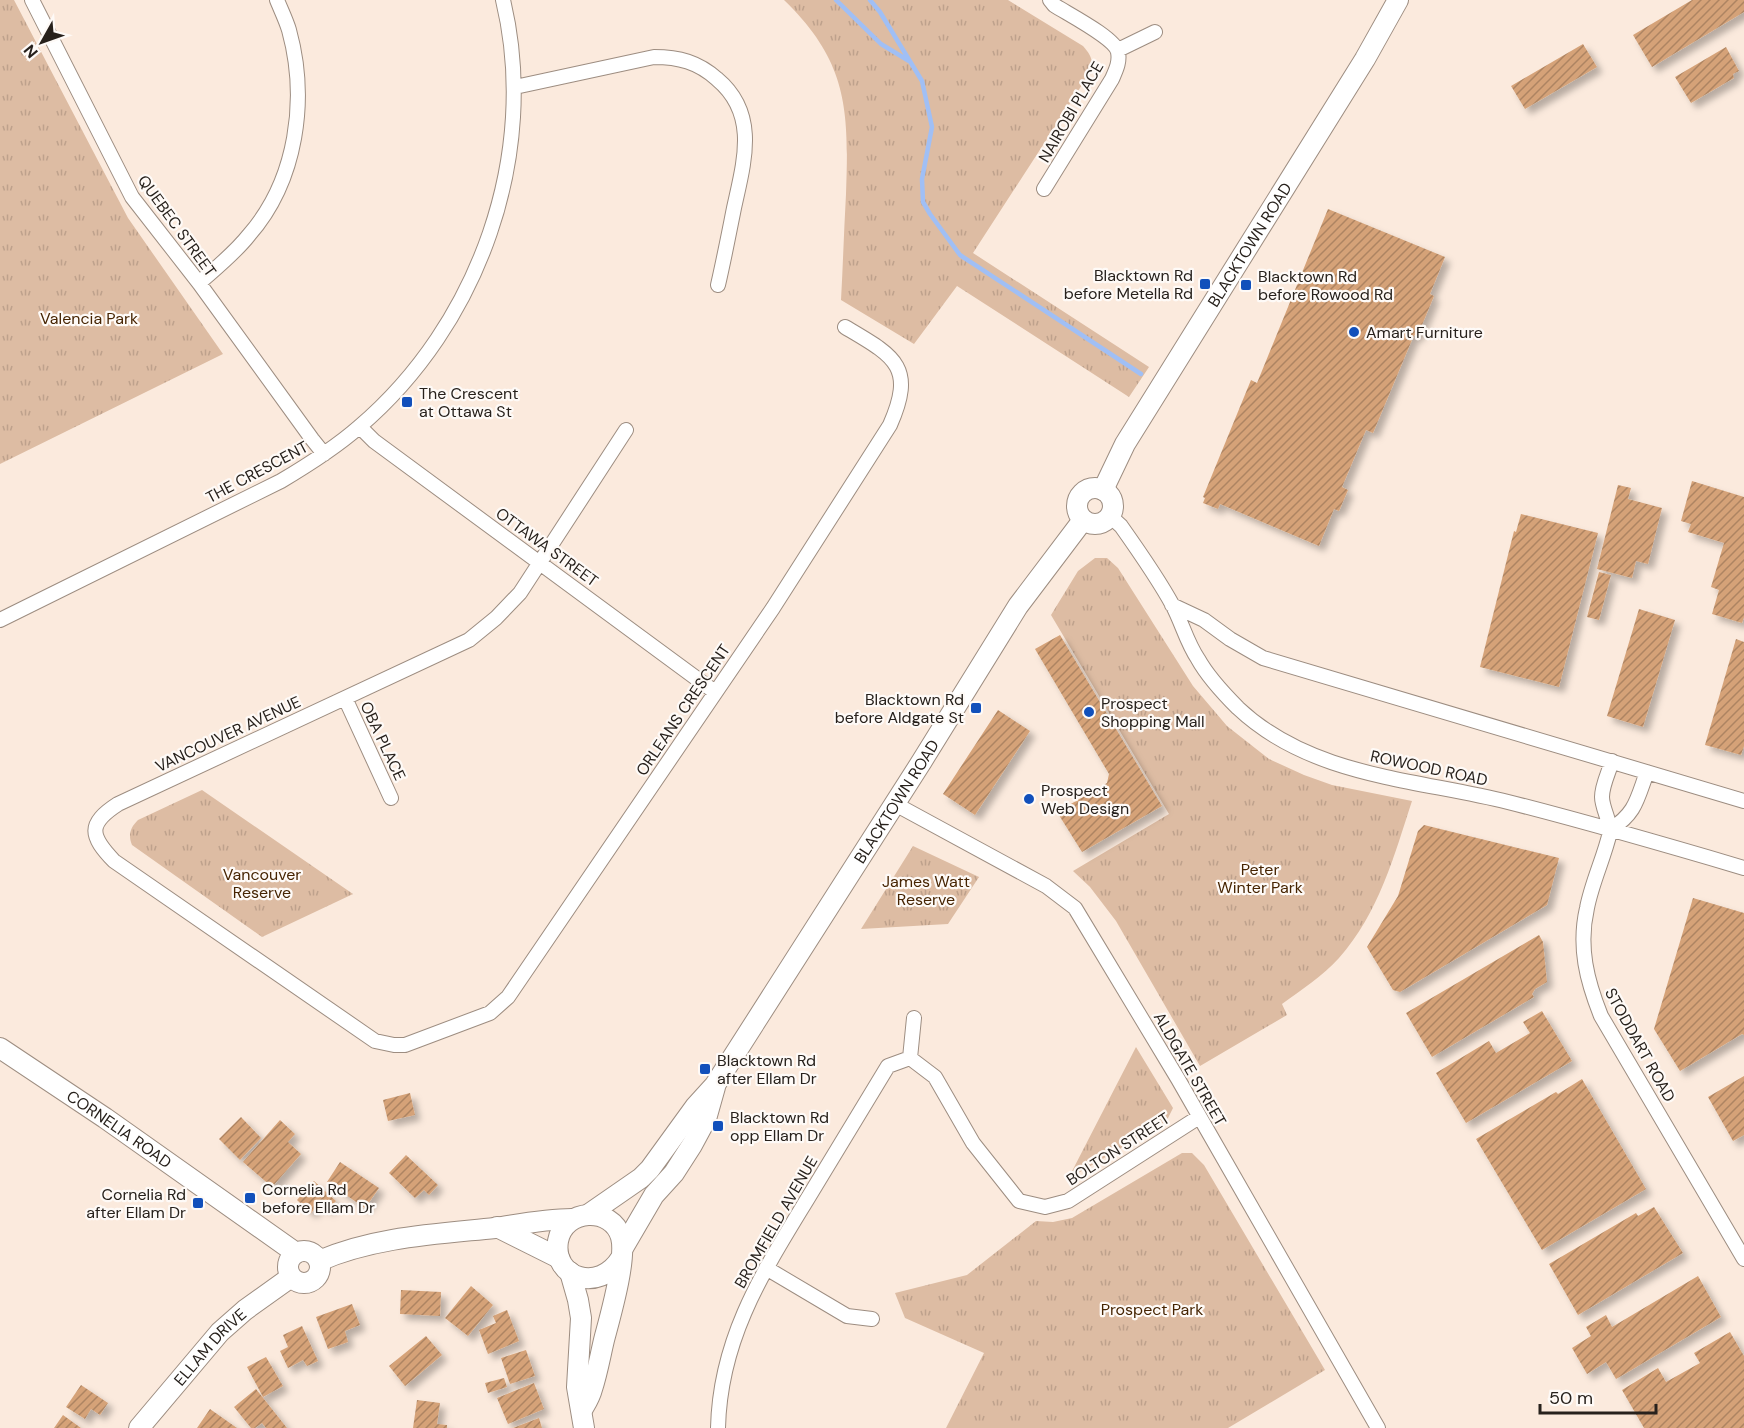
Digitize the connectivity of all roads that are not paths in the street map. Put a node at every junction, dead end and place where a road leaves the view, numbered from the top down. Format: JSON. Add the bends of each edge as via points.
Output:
{"nodes":[{"id":1,"x":32,"y":0,"type":"edge"},
{"id":2,"x":277,"y":0,"type":"edge"},
{"id":3,"x":503,"y":0,"type":"edge"},
{"id":4,"x":1050,"y":0,"type":"edge"},
{"id":5,"x":1398,"y":0,"type":"edge"},
{"id":6,"x":1155,"y":32,"type":"dead end"},
{"id":7,"x":1118,"y":50,"type":"junction"},
{"id":8,"x":515,"y":87,"type":"junction"},
{"id":9,"x":1044,"y":189,"type":"dead end"},
{"id":10,"x":199,"y":283,"type":"junction"},
{"id":11,"x":718,"y":285,"type":"dead end"},
{"id":12,"x":845,"y":327,"type":"dead end"},
{"id":13,"x":360,"y":427,"type":"junction"},
{"id":14,"x":626,"y":430,"type":"dead end"},
{"id":15,"x":324,"y":454,"type":"junction"},
{"id":16,"x":1103,"y":490,"type":"junction"},
{"id":17,"x":1110,"y":516,"type":"junction"},
{"id":18,"x":1083,"y":520,"type":"junction"},
{"id":19,"x":541,"y":562,"type":"junction"},
{"id":20,"x":1172,"y":605,"type":"junction"},
{"id":21,"x":0,"y":620,"type":"edge"},
{"id":22,"x":715,"y":692,"type":"junction"},
{"id":23,"x":345,"y":698,"type":"junction"},
{"id":24,"x":1612,"y":761,"type":"junction"},
{"id":25,"x":1647,"y":772,"type":"junction"},
{"id":26,"x":391,"y":798,"type":"dead end"},
{"id":27,"x":1744,"y":801,"type":"edge"},
{"id":28,"x":895,"y":804,"type":"junction"},
{"id":29,"x":1611,"y":829,"type":"junction"},
{"id":30,"x":1744,"y":868,"type":"edge"},
{"id":31,"x":914,"y":1018,"type":"dead end"},
{"id":32,"x":375,"y":1041,"type":"joint"},
{"id":33,"x":0,"y":1048,"type":"edge"},
{"id":34,"x":910,"y":1058,"type":"junction"},
{"id":35,"x":715,"y":1085,"type":"junction"},
{"id":36,"x":1199,"y":1117,"type":"junction"},
{"id":37,"x":581,"y":1217,"type":"junction"},
{"id":38,"x":497,"y":1227,"type":"junction"},
{"id":39,"x":296,"y":1253,"type":"junction"},
{"id":40,"x":622,"y":1253,"type":"junction"},
{"id":41,"x":1744,"y":1259,"type":"edge"},
{"id":42,"x":319,"y":1261,"type":"junction"},
{"id":43,"x":565,"y":1265,"type":"junction"},
{"id":44,"x":766,"y":1269,"type":"junction"},
{"id":45,"x":291,"y":1277,"type":"junction"},
{"id":46,"x":872,"y":1319,"type":"dead end"},
{"id":47,"x":583,"y":1419,"type":"edge"},
{"id":48,"x":139,"y":1428,"type":"edge"},
{"id":49,"x":718,"y":1428,"type":"edge"},
{"id":50,"x":1378,"y":1428,"type":"edge"}],
"edges":[{"from":1,"to":10,"type":"street","name":"QUEBEC STREET","via":[[132,197]]},
{"from":2,"to":10,"type":"street","via":[[289,28],[297,69],[298,116],[290,156],[274,198],[250,235]]},
{"from":3,"to":8,"type":"street","name":"THE CRESCENT"},
{"from":4,"to":7,"type":"street","name":"NAIROBI PLACE","via":[[1110,40]]},
{"from":5,"to":16,"type":"main road","name":"BLACKTOWN ROAD","via":[[1125,444]]},
{"from":6,"to":7,"type":"street","name":"NAIROBI PLACE"},
{"from":7,"to":9,"type":"street","name":"NAIROBI PLACE","via":[[1119,63],[1113,79]]},
{"from":8,"to":11,"type":"street","via":[[654,57],[676,57],[706,69],[724,85],[739,106],[746,152]]},
{"from":8,"to":13,"type":"street","name":"THE CRESCENT","via":[[503,188],[477,267],[426,354]]},
{"from":10,"to":15,"type":"street","name":"QUEBEC STREET"},
{"from":12,"to":22,"type":"street","name":"ORLEANS CRESCENT","via":[[893,359],[902,381],[900,403],[890,425],[779,599]]},
{"from":13,"to":15,"type":"street","name":"THE CRESCENT"},
{"from":13,"to":19,"type":"street","name":"OTTAWA STREET"},
{"from":14,"to":19,"type":"street","name":"VANCOUVER AVENUE"},
{"from":15,"to":21,"type":"street","name":"THE CRESCENT","via":[[281,481]]},
{"from":16,"to":17,"type":"main road","via":[[1113,504]]},
{"from":16,"to":18,"type":"main road","via":[[1091,488],[1078,499],[1077,510]]},
{"from":17,"to":18,"type":"main road","via":[[1100,524]]},
{"from":17,"to":20,"type":"street","name":"ROWOOD ROAD","via":[[1121,526]]},
{"from":18,"to":28,"type":"main road","name":"BLACKTOWN ROAD","via":[[1018,606]]},
{"from":19,"to":22,"type":"street","name":"OTTAWA STREET"},
{"from":19,"to":23,"type":"street","name":"VANCOUVER AVENUE","via":[[520,593],[469,640]]},
{"from":20,"to":24,"type":"street","via":[[1204,620],[1263,658]]},
{"from":20,"to":29,"type":"street","name":"ROWOOD ROAD","via":[[1197,659],[1217,685],[1254,722],[1295,748],[1351,769],[1505,801]]},
{"from":22,"to":32,"type":"street","name":"ORLEANS CRESCENT","via":[[508,997],[490,1012],[405,1045]]},
{"from":23,"to":26,"type":"street","name":"OBA PLACE"},
{"from":23,"to":32,"type":"street","name":"VANCOUVER AVENUE","via":[[118,804],[103,814],[94,836],[114,861]]},
{"from":24,"to":25,"type":"street"},
{"from":24,"to":29,"type":"street","via":[[1602,795]]},
{"from":25,"to":27,"type":"street"},
{"from":25,"to":29,"type":"street","name":"STODDART ROAD","via":[[1626,819]]},
{"from":28,"to":35,"type":"main road","name":"BLACKTOWN ROAD"},
{"from":28,"to":36,"type":"street","name":"ALDGATE STREET","via":[[1046,886],[1075,908]]},
{"from":29,"to":30,"type":"street","name":"ROWOOD ROAD"},
{"from":29,"to":41,"type":"street","name":"STODDART ROAD","via":[[1587,908],[1583,936],[1591,992],[1601,1016]]},
{"from":31,"to":34,"type":"street"},
{"from":33,"to":39,"type":"main road","name":"CORNELIA ROAD"},
{"from":34,"to":36,"type":"street","name":"BOLTON STREET","via":[[935,1077],[973,1143],[1019,1201],[1045,1206],[1068,1201]]},
{"from":34,"to":44,"type":"street","name":"BROMFIELD AVENUE","via":[[888,1066]]},
{"from":35,"to":37,"type":"main road","name":"BLACKTOWN ROAD","via":[[641,1178]]},
{"from":35,"to":40,"type":"main road","name":"BLACKTOWN ROAD","via":[[706,1119],[692,1145],[654,1195]]},
{"from":36,"to":50,"type":"street","name":"ALDGATE STREET"},
{"from":37,"to":38,"type":"main road"},
{"from":37,"to":40,"type":"main road","via":[[600,1216],[609,1220],[621,1237]]},
{"from":37,"to":43,"type":"main road","via":[[558,1239]]},
{"from":38,"to":42,"type":"main road","via":[[374,1244]]},
{"from":38,"to":43,"type":"main road"},
{"from":39,"to":42,"type":"main road","via":[[312,1253]]},
{"from":39,"to":45,"type":"main road","via":[[288,1264]]},
{"from":40,"to":43,"type":"main road","via":[[608,1274],[599,1278],[578,1277]]},
{"from":40,"to":47,"type":"main road","name":"BLACKTOWN ROAD","via":[[616,1294]]},
{"from":42,"to":45,"type":"main road","via":[[320,1271],[310,1283],[300,1283]]},
{"from":43,"to":47,"type":"main road","name":"BLACKTOWN ROAD","via":[[581,1318],[577,1387]]},
{"from":44,"to":46,"type":"street","via":[[847,1316]]},
{"from":44,"to":49,"type":"street","name":"BROMFIELD AVENUE","via":[[728,1355]]},
{"from":45,"to":48,"type":"main road","name":"ELLAM DRIVE","via":[[220,1332]]}]}
